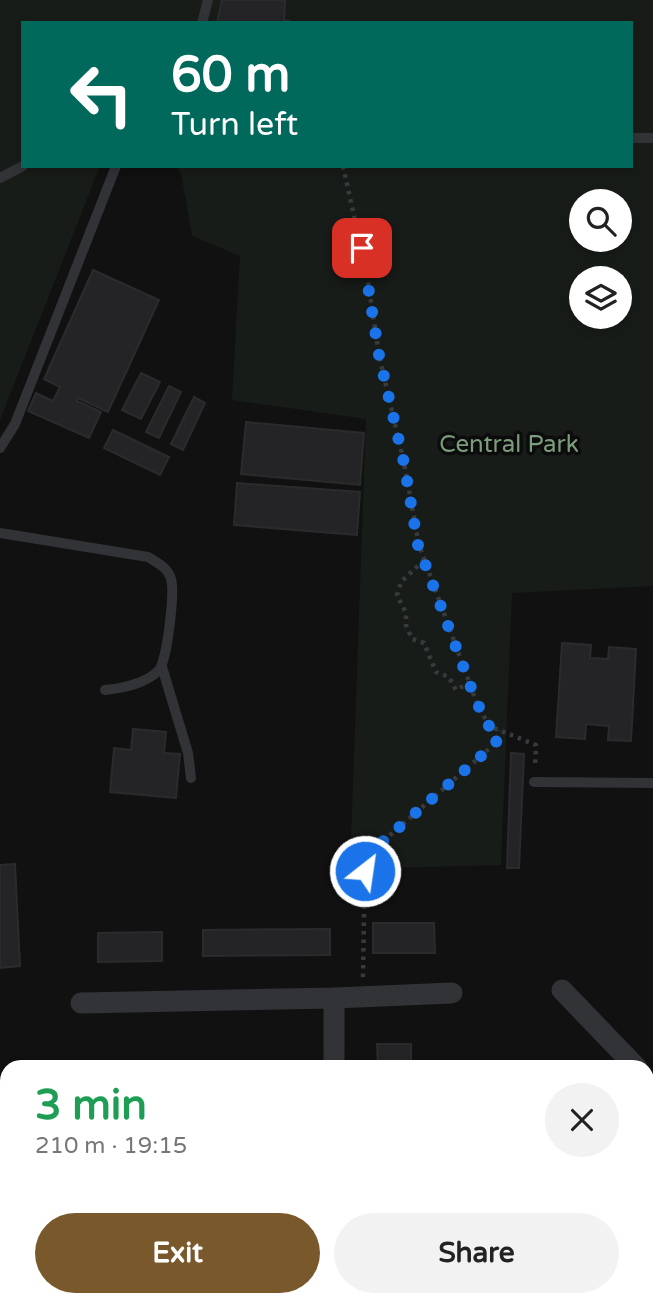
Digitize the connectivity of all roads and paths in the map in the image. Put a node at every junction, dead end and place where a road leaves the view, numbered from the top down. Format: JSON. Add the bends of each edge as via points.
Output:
{"nodes":[{"id":1,"x":208,"y":0,"type":"edge"},
{"id":2,"x":203,"y":21,"type":"edge"},
{"id":3,"x":633,"y":138,"type":"edge"},
{"id":4,"x":653,"y":138,"type":"edge"},
{"id":5,"x":21,"y":167,"type":"edge"},
{"id":6,"x":115,"y":168,"type":"edge"},
{"id":7,"x":343,"y":168,"type":"edge"},
{"id":8,"x":0,"y":178,"type":"edge"},
{"id":9,"x":0,"y":448,"type":"edge"},
{"id":10,"x":0,"y":533,"type":"edge"},
{"id":11,"x":424,"y":560,"type":"junction"},
{"id":12,"x":162,"y":667,"type":"junction"},
{"id":13,"x":469,"y":683,"type":"junction"},
{"id":14,"x":104,"y":690,"type":"dead end"},
{"id":15,"x":498,"y":730,"type":"junction"},
{"id":16,"x":191,"y":778,"type":"dead end"},
{"id":17,"x":534,"y":782,"type":"joint"},
{"id":18,"x":653,"y":783,"type":"edge"},
{"id":19,"x":562,"y":990,"type":"dead end"},
{"id":20,"x":452,"y":993,"type":"dead end"},
{"id":21,"x":362,"y":997,"type":"junction"},
{"id":22,"x":334,"y":998,"type":"junction"},
{"id":23,"x":81,"y":1003,"type":"dead end"},
{"id":24,"x":334,"y":1060,"type":"edge"},
{"id":25,"x":629,"y":1060,"type":"edge"}],
"edges":[{"from":1,"to":2,"type":"lane"},
{"from":3,"to":4,"type":"lane"},
{"from":5,"to":8,"type":"lane"},
{"from":6,"to":9,"type":"lane","via":[[15,424]]},
{"from":7,"to":11,"type":"path"},
{"from":10,"to":12,"type":"lane","via":[[148,557],[164,566],[171,579],[172,618]]},
{"from":11,"to":13,"type":"path"},
{"from":11,"to":13,"type":"path","via":[[401,582],[397,595],[406,625],[412,639],[424,643],[436,672],[449,677],[456,690]]},
{"from":12,"to":14,"type":"lane","via":[[124,688]]},
{"from":12,"to":16,"type":"lane","via":[[188,752]]},
{"from":13,"to":15,"type":"path","via":[[489,726]]},
{"from":15,"to":17,"type":"path","via":[[536,745]]},
{"from":15,"to":21,"type":"path","via":[[496,743],[365,857]]},
{"from":17,"to":18,"type":"lane"},
{"from":19,"to":25,"type":"street"},
{"from":20,"to":21,"type":"street"},
{"from":21,"to":22,"type":"street"},
{"from":22,"to":23,"type":"street"},
{"from":22,"to":24,"type":"street"}]}
